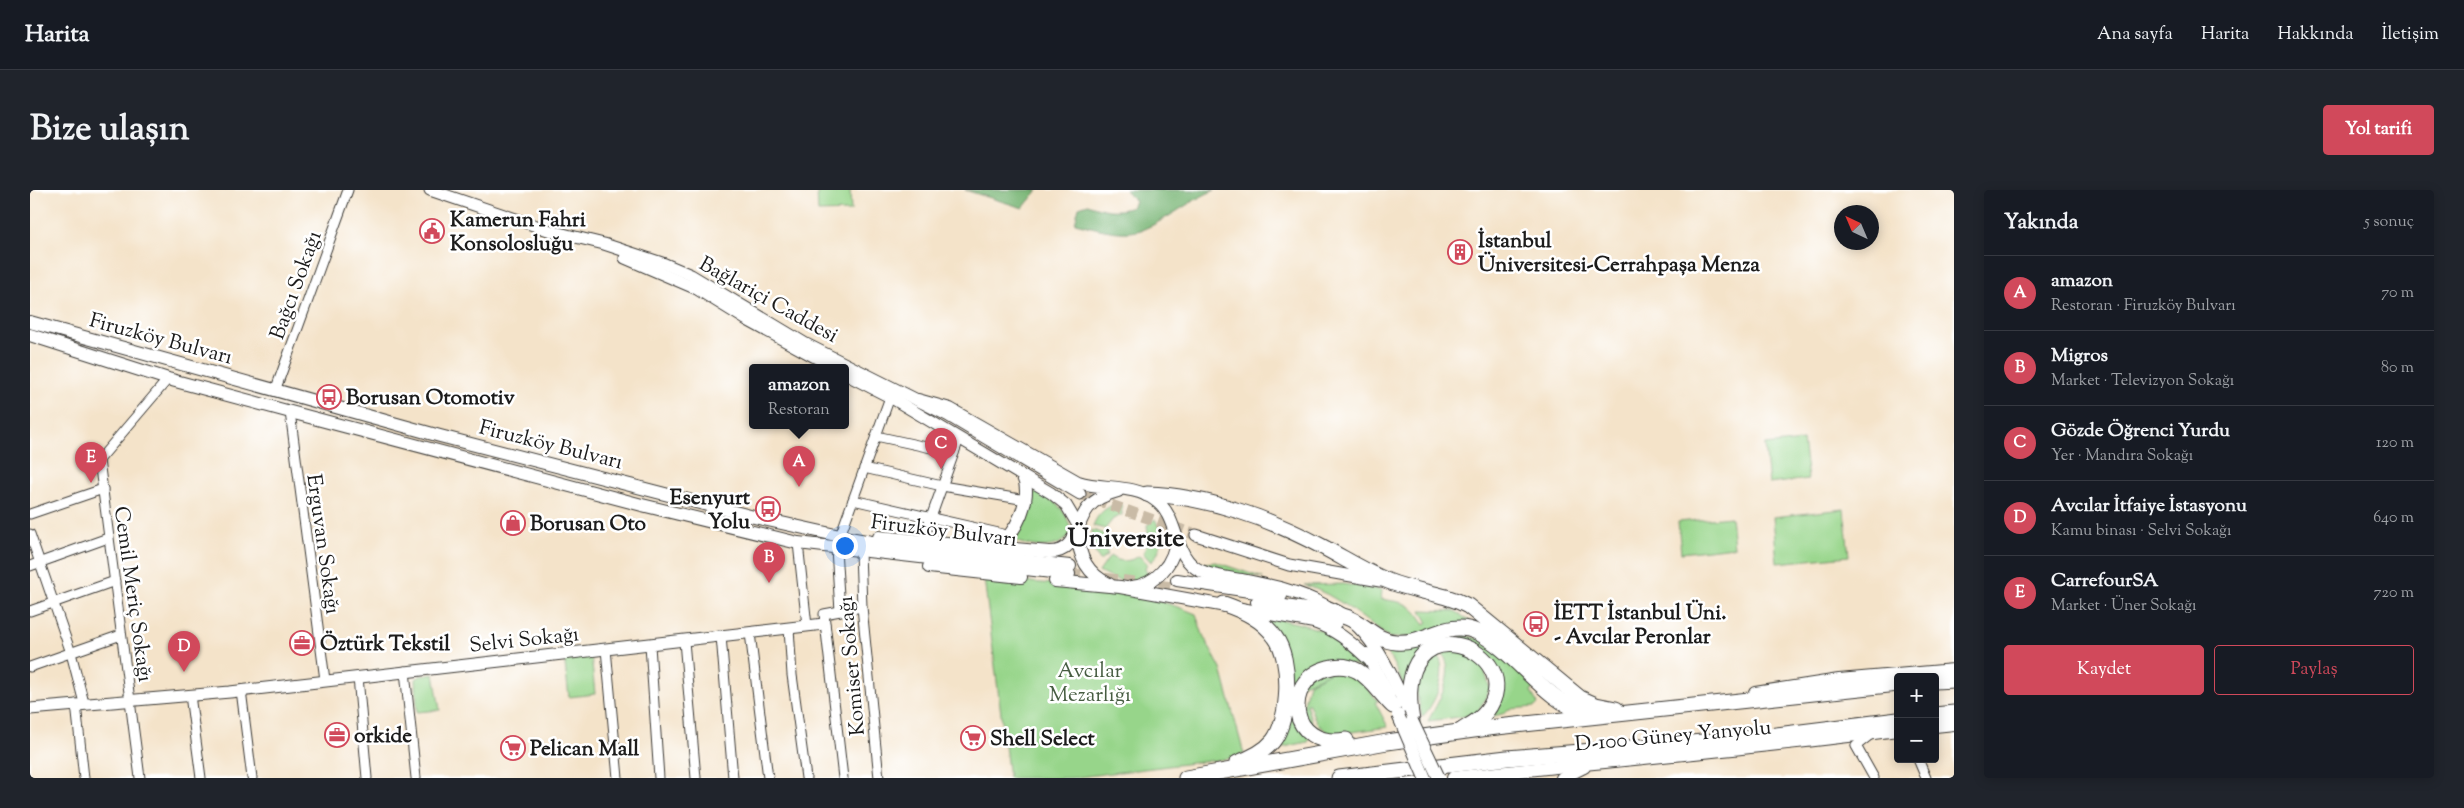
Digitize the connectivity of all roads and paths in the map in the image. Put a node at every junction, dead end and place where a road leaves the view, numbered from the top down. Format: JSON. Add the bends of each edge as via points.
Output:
{"nodes":[{"id":1,"x":348,"y":190,"type":"edge"},
{"id":2,"x":430,"y":190,"type":"edge"},
{"id":3,"x":730,"y":304,"type":"junction"},
{"id":4,"x":30,"y":322,"type":"edge"},
{"id":5,"x":30,"y":335,"type":"edge"},
{"id":6,"x":828,"y":364,"type":"edge"},
{"id":7,"x":846,"y":364,"type":"edge"},
{"id":8,"x":849,"y":366,"type":"edge"},
{"id":9,"x":849,"y":376,"type":"edge"},
{"id":10,"x":168,"y":378,"type":"junction"},
{"id":11,"x":207,"y":388,"type":"junction"},
{"id":12,"x":275,"y":391,"type":"junction"},
{"id":13,"x":890,"y":397,"type":"junction"},
{"id":14,"x":918,"y":400,"type":"junction"},
{"id":15,"x":290,"y":412,"type":"junction"},
{"id":16,"x":363,"y":415,"type":"junction"},
{"id":17,"x":876,"y":436,"type":"junction"},
{"id":18,"x":959,"y":439,"type":"junction"},
{"id":19,"x":954,"y":453,"type":"junction"},
{"id":20,"x":864,"y":468,"type":"junction"},
{"id":21,"x":586,"y":473,"type":"junction"},
{"id":22,"x":533,"y":475,"type":"junction"},
{"id":23,"x":1023,"y":477,"type":"junction"},
{"id":24,"x":942,"y":486,"type":"junction"},
{"id":25,"x":102,"y":489,"type":"junction"},
{"id":26,"x":1123,"y":490,"type":"junction"},
{"id":27,"x":1080,"y":494,"type":"tunnel mouth"},
{"id":28,"x":1147,"y":494,"type":"junction"},
{"id":29,"x":853,"y":500,"type":"junction"},
{"id":30,"x":1026,"y":500,"type":"junction"},
{"id":31,"x":30,"y":514,"type":"edge"},
{"id":32,"x":931,"y":518,"type":"junction"},
{"id":33,"x":1078,"y":530,"type":"junction"},
{"id":34,"x":30,"y":534,"type":"edge"},
{"id":35,"x":1003,"y":534,"type":"dead end"},
{"id":36,"x":1196,"y":535,"type":"tunnel mouth"},
{"id":37,"x":1176,"y":536,"type":"junction"},
{"id":38,"x":845,"y":537,"type":"junction"},
{"id":39,"x":108,"y":538,"type":"junction"},
{"id":40,"x":923,"y":540,"type":"junction"},
{"id":41,"x":798,"y":543,"type":"junction"},
{"id":42,"x":997,"y":546,"type":"junction"},
{"id":43,"x":836,"y":549,"type":"junction"},
{"id":44,"x":860,"y":552,"type":"junction"},
{"id":45,"x":40,"y":562,"type":"junction"},
{"id":46,"x":30,"y":566,"type":"edge"},
{"id":47,"x":115,"y":581,"type":"junction"},
{"id":48,"x":1392,"y":582,"type":"junction"},
{"id":49,"x":1120,"y":587,"type":"junction"},
{"id":50,"x":54,"y":603,"type":"junction"},
{"id":51,"x":1224,"y":604,"type":"junction"},
{"id":52,"x":862,"y":606,"type":"junction"},
{"id":53,"x":1326,"y":606,"type":"junction"},
{"id":54,"x":30,"y":611,"type":"edge"},
{"id":55,"x":840,"y":611,"type":"junction"},
{"id":56,"x":1343,"y":616,"type":"junction"},
{"id":57,"x":824,"y":624,"type":"junction"},
{"id":58,"x":807,"y":626,"type":"junction"},
{"id":59,"x":789,"y":628,"type":"junction"},
{"id":60,"x":750,"y":632,"type":"junction"},
{"id":61,"x":121,"y":635,"type":"junction"},
{"id":62,"x":720,"y":636,"type":"junction"},
{"id":63,"x":684,"y":640,"type":"junction"},
{"id":64,"x":650,"y":645,"type":"junction"},
{"id":65,"x":606,"y":649,"type":"junction"},
{"id":66,"x":71,"y":653,"type":"junction"},
{"id":67,"x":1371,"y":661,"type":"junction"},
{"id":68,"x":30,"y":667,"type":"edge"},
{"id":69,"x":1954,"y":670,"type":"edge"},
{"id":70,"x":405,"y":671,"type":"junction"},
{"id":71,"x":358,"y":677,"type":"junction"},
{"id":72,"x":1954,"y":680,"type":"edge"},
{"id":73,"x":1939,"y":681,"type":"edge"},
{"id":74,"x":322,"y":683,"type":"junction"},
{"id":75,"x":1894,"y":684,"type":"edge"},
{"id":76,"x":241,"y":690,"type":"junction"},
{"id":77,"x":190,"y":695,"type":"junction"},
{"id":78,"x":130,"y":700,"type":"junction"},
{"id":79,"x":80,"y":703,"type":"junction"},
{"id":80,"x":1712,"y":704,"type":"junction"},
{"id":81,"x":30,"y":709,"type":"edge"},
{"id":82,"x":1643,"y":710,"type":"junction"},
{"id":83,"x":1396,"y":711,"type":"junction"},
{"id":84,"x":1954,"y":713,"type":"edge"},
{"id":85,"x":1939,"y":715,"type":"edge"},
{"id":86,"x":1594,"y":716,"type":"junction"},
{"id":87,"x":1894,"y":720,"type":"edge"},
{"id":88,"x":1412,"y":721,"type":"junction"},
{"id":89,"x":1954,"y":724,"type":"edge"},
{"id":90,"x":1939,"y":726,"type":"edge"},
{"id":91,"x":1894,"y":731,"type":"edge"},
{"id":92,"x":1457,"y":734,"type":"junction"},
{"id":93,"x":1871,"y":734,"type":"junction"},
{"id":94,"x":1387,"y":742,"type":"junction"},
{"id":95,"x":1600,"y":761,"type":"junction"},
{"id":96,"x":1920,"y":763,"type":"edge"},
{"id":97,"x":1374,"y":774,"type":"junction"},
{"id":98,"x":1206,"y":775,"type":"junction"},
{"id":99,"x":1481,"y":775,"type":"junction"},
{"id":100,"x":84,"y":778,"type":"edge"},
{"id":101,"x":140,"y":778,"type":"edge"},
{"id":102,"x":201,"y":778,"type":"edge"},
{"id":103,"x":252,"y":778,"type":"edge"},
{"id":104,"x":367,"y":778,"type":"edge"},
{"id":105,"x":416,"y":778,"type":"edge"},
{"id":106,"x":618,"y":778,"type":"edge"},
{"id":107,"x":659,"y":778,"type":"edge"},
{"id":108,"x":696,"y":778,"type":"edge"},
{"id":109,"x":733,"y":778,"type":"edge"},
{"id":110,"x":768,"y":778,"type":"edge"},
{"id":111,"x":806,"y":778,"type":"edge"},
{"id":112,"x":842,"y":778,"type":"edge"},
{"id":113,"x":879,"y":778,"type":"edge"},
{"id":114,"x":1186,"y":778,"type":"edge"},
{"id":115,"x":1339,"y":778,"type":"edge"},
{"id":116,"x":1359,"y":778,"type":"edge"},
{"id":117,"x":1426,"y":778,"type":"edge"},
{"id":118,"x":1439,"y":778,"type":"edge"},
{"id":119,"x":1452,"y":778,"type":"edge"},
{"id":120,"x":1505,"y":778,"type":"edge"},
{"id":121,"x":1562,"y":778,"type":"edge"},
{"id":122,"x":1874,"y":778,"type":"edge"},
{"id":123,"x":1926,"y":778,"type":"edge"}],
"edges":[{"from":1,"to":12,"type":"street","name":"Bağcı Sokağı"},
{"from":2,"to":3,"type":"main road","name":"Bağlariçi Caddesi","via":[[665,264],[690,275]]},
{"from":3,"to":6,"type":"main road","name":"Bağlariçi Caddesi"},
{"from":3,"to":7,"type":"main road","name":"Bağlariçi Caddesi"},
{"from":4,"to":12,"type":"main road","name":"Firuzköy Bulvarı"},
{"from":5,"to":10,"type":"main road","name":"Firuzköy Bulvarı"},
{"from":8,"to":14,"type":"main road","name":"Bağlariçi Caddesi"},
{"from":9,"to":13,"type":"main road","name":"Bağlariçi Caddesi"},
{"from":10,"to":11,"type":"main road","name":"Firuzköy Bulvarı"},
{"from":10,"to":25,"type":"street","name":"Cemil Meriç Sokağı","via":[[100,460]]},
{"from":11,"to":12,"type":"main road","via":[[223,386],[260,396]]},
{"from":11,"to":15,"type":"main road","name":"Firuzköy Bulvarı"},
{"from":12,"to":16,"type":"main road","name":"Firuzköy Bulvarı"},
{"from":13,"to":17,"type":"street"},
{"from":13,"to":18,"type":"main road","name":"Bağlariçi Caddesi"},
{"from":14,"to":26,"type":"main road","via":[[950,409],[1078,482]]},
{"from":14,"to":27,"type":"main road","name":"Bağlariçi Caddesi"},
{"from":15,"to":16,"type":"main road","via":[[304,407],[342,416]]},
{"from":15,"to":22,"type":"main road","name":"Firuzköy Bulvarı"},
{"from":15,"to":74,"type":"street","name":"Erguvan Sokağı"},
{"from":16,"to":21,"type":"main road","name":"Firuzköy Bulvarı"},
{"from":17,"to":19,"type":"street"},
{"from":17,"to":20,"type":"street"},
{"from":18,"to":19,"type":"street"},
{"from":18,"to":23,"type":"main road","name":"Bağlariçi Caddesi"},
{"from":19,"to":24,"type":"street"},
{"from":20,"to":24,"type":"street"},
{"from":20,"to":29,"type":"street"},
{"from":21,"to":22,"type":"main road","via":[[570,474],[539,468]]},
{"from":21,"to":38,"type":"main road","name":"Firuzköy Bulvarı"},
{"from":22,"to":41,"type":"main road","name":"Firuzköy Bulvarı"},
{"from":23,"to":30,"type":"main road"},
{"from":23,"to":33,"type":"main road","name":"Bağlariçi Caddesi","via":[[1066,505]]},
{"from":24,"to":30,"type":"street"},
{"from":24,"to":32,"type":"street"},
{"from":25,"to":31,"type":"street"},
{"from":25,"to":39,"type":"street","name":"Cemil Meriç Sokağı"},
{"from":26,"to":28,"type":"main road"},
{"from":26,"to":33,"type":"main road","via":[[1097,499],[1085,512]]},
{"from":28,"to":37,"type":"main road","via":[[1167,512]]},
{"from":28,"to":48,"type":"highway","via":[[1210,504],[1267,522]]},
{"from":29,"to":32,"type":"street"},
{"from":29,"to":38,"type":"street"},
{"from":30,"to":42,"type":"main road","via":[[1010,534]]},
{"from":32,"to":35,"type":"street"},
{"from":32,"to":40,"type":"street"},
{"from":33,"to":42,"type":"main road","via":[[1064,548],[1054,552]]},
{"from":33,"to":49,"type":"main road","via":[[1080,555],[1087,567],[1107,584]]},
{"from":34,"to":45,"type":"street"},
{"from":36,"to":48,"type":"main road","via":[[1289,565]]},
{"from":37,"to":49,"type":"main road","via":[[1170,562],[1159,575],[1134,587]]},
{"from":37,"to":53,"type":"main road","via":[[1185,557],[1201,571],[1289,589]]},
{"from":38,"to":40,"type":"main road","via":[[886,536]]},
{"from":38,"to":44,"type":"main road","name":"Firuzköy Bulvarı","via":[[1070,570]]},
{"from":39,"to":45,"type":"street"},
{"from":39,"to":47,"type":"street","name":"Cemil Meriç Sokağı"},
{"from":40,"to":42,"type":"main road"},
{"from":41,"to":43,"type":"main road","name":"Firuzköy Bulvarı"},
{"from":41,"to":58,"type":"street"},
{"from":43,"to":44,"type":"main road","name":"Firuzköy Bulvarı"},
{"from":43,"to":55,"type":"street"},
{"from":44,"to":49,"type":"main road","via":[[915,565]]},
{"from":44,"to":52,"type":"street","name":"Komiser Sokağı"},
{"from":45,"to":46,"type":"street"},
{"from":45,"to":50,"type":"street"},
{"from":47,"to":50,"type":"street"},
{"from":47,"to":61,"type":"street","name":"Cemil Meriç Sokağı"},
{"from":48,"to":82,"type":"highway","via":[[1447,596],[1468,606],[1586,701],[1605,708]]},
{"from":49,"to":51,"type":"main road"},
{"from":50,"to":54,"type":"street"},
{"from":50,"to":66,"type":"street"},
{"from":51,"to":67,"type":"main road","via":[[1331,628]]},
{"from":51,"to":98,"type":"highway","via":[[1252,615],[1276,638],[1286,663],[1284,706],[1279,729],[1269,746],[1252,757]]},
{"from":52,"to":55,"type":"street"},
{"from":52,"to":113,"type":"street","name":"Komiser Sokağı"},
{"from":53,"to":56,"type":"main road"},
{"from":53,"to":67,"type":"main road","via":[[1290,597],[1176,584],[1319,613],[1353,634]]},
{"from":55,"to":57,"type":"street","via":[[824,614]]},
{"from":56,"to":86,"type":"highway","via":[[1354,619],[1378,637],[1396,642],[1445,629],[1470,630],[1492,643],[1566,706]]},
{"from":56,"to":88,"type":"main road","via":[[1370,639],[1380,654]]},
{"from":57,"to":58,"type":"main road","name":"Selvi Sokağı"},
{"from":57,"to":112,"type":"street"},
{"from":58,"to":59,"type":"main road","name":"Selvi Sokağı"},
{"from":59,"to":60,"type":"main road","name":"Selvi Sokağı"},
{"from":59,"to":111,"type":"street"},
{"from":60,"to":62,"type":"main road","name":"Selvi Sokağı"},
{"from":60,"to":110,"type":"street"},
{"from":61,"to":66,"type":"street"},
{"from":61,"to":78,"type":"street","name":"Cemil Meriç Sokağı"},
{"from":62,"to":63,"type":"main road","name":"Selvi Sokağı"},
{"from":62,"to":109,"type":"street"},
{"from":63,"to":64,"type":"main road","name":"Selvi Sokağı"},
{"from":63,"to":108,"type":"street"},
{"from":64,"to":65,"type":"main road","name":"Selvi Sokağı"},
{"from":64,"to":107,"type":"street"},
{"from":65,"to":70,"type":"main road","name":"Selvi Sokağı"},
{"from":65,"to":106,"type":"street"},
{"from":66,"to":68,"type":"street"},
{"from":66,"to":79,"type":"street"},
{"from":67,"to":83,"type":"main road"},
{"from":69,"to":80,"type":"main road","via":[[1811,684],[1733,697]]},
{"from":70,"to":71,"type":"main road","name":"Selvi Sokağı"},
{"from":70,"to":105,"type":"street"},
{"from":71,"to":74,"type":"main road","name":"Selvi Sokağı"},
{"from":71,"to":104,"type":"street"},
{"from":72,"to":73,"type":"highway"},
{"from":74,"to":76,"type":"main road","name":"Selvi Sokağı"},
{"from":75,"to":80,"type":"highway"},
{"from":76,"to":77,"type":"main road","name":"Selvi Sokağı"},
{"from":76,"to":103,"type":"street"},
{"from":77,"to":78,"type":"main road","name":"Selvi Sokağı"},
{"from":77,"to":102,"type":"street"},
{"from":78,"to":79,"type":"main road","name":"Selvi Sokağı"},
{"from":78,"to":101,"type":"street","name":"Cemil Meriç Sokağı"},
{"from":79,"to":81,"type":"main road","name":"Selvi Sokağı"},
{"from":79,"to":100,"type":"street"},
{"from":80,"to":82,"type":"highway"},
{"from":82,"to":86,"type":"highway"},
{"from":83,"to":94,"type":"highway","via":[[1364,675],[1341,666],[1325,668],[1310,676],[1297,698],[1301,722],[1316,738],[1332,742],[1359,738]]},
{"from":83,"to":117,"type":"main road","bridge":true},
{"from":84,"to":85,"type":"highway"},
{"from":86,"to":92,"type":"highway"},
{"from":87,"to":97,"type":"highway","via":[[1752,738],[1507,758]]},
{"from":88,"to":92,"type":"highway","via":[[1409,697],[1414,668],[1420,658],[1448,644],[1465,646],[1487,662],[1493,676],[1494,694],[1483,715]]},
{"from":88,"to":118,"type":"main road","bridge":true},
{"from":89,"to":90,"type":"main road"},
{"from":91,"to":93,"type":"main road","name":"D-100 Güney Yanyolu"},
{"from":92,"to":94,"type":"highway"},
{"from":93,"to":95,"type":"main road","name":"D-100 Güney Yanyolu"},
{"from":93,"to":122,"type":"street","via":[[1856,746]]},
{"from":94,"to":98,"type":"highway"},
{"from":95,"to":99,"type":"main road","name":"D-100 Güney Yanyolu"},
{"from":95,"to":121,"type":"main road"},
{"from":96,"to":123,"type":"street"},
{"from":97,"to":115,"type":"highway"},
{"from":97,"to":116,"type":"highway"},
{"from":98,"to":114,"type":"highway"},
{"from":99,"to":119,"type":"main road","name":"D-100 Güney Yanyolu"},
{"from":99,"to":120,"type":"main road"}]}
